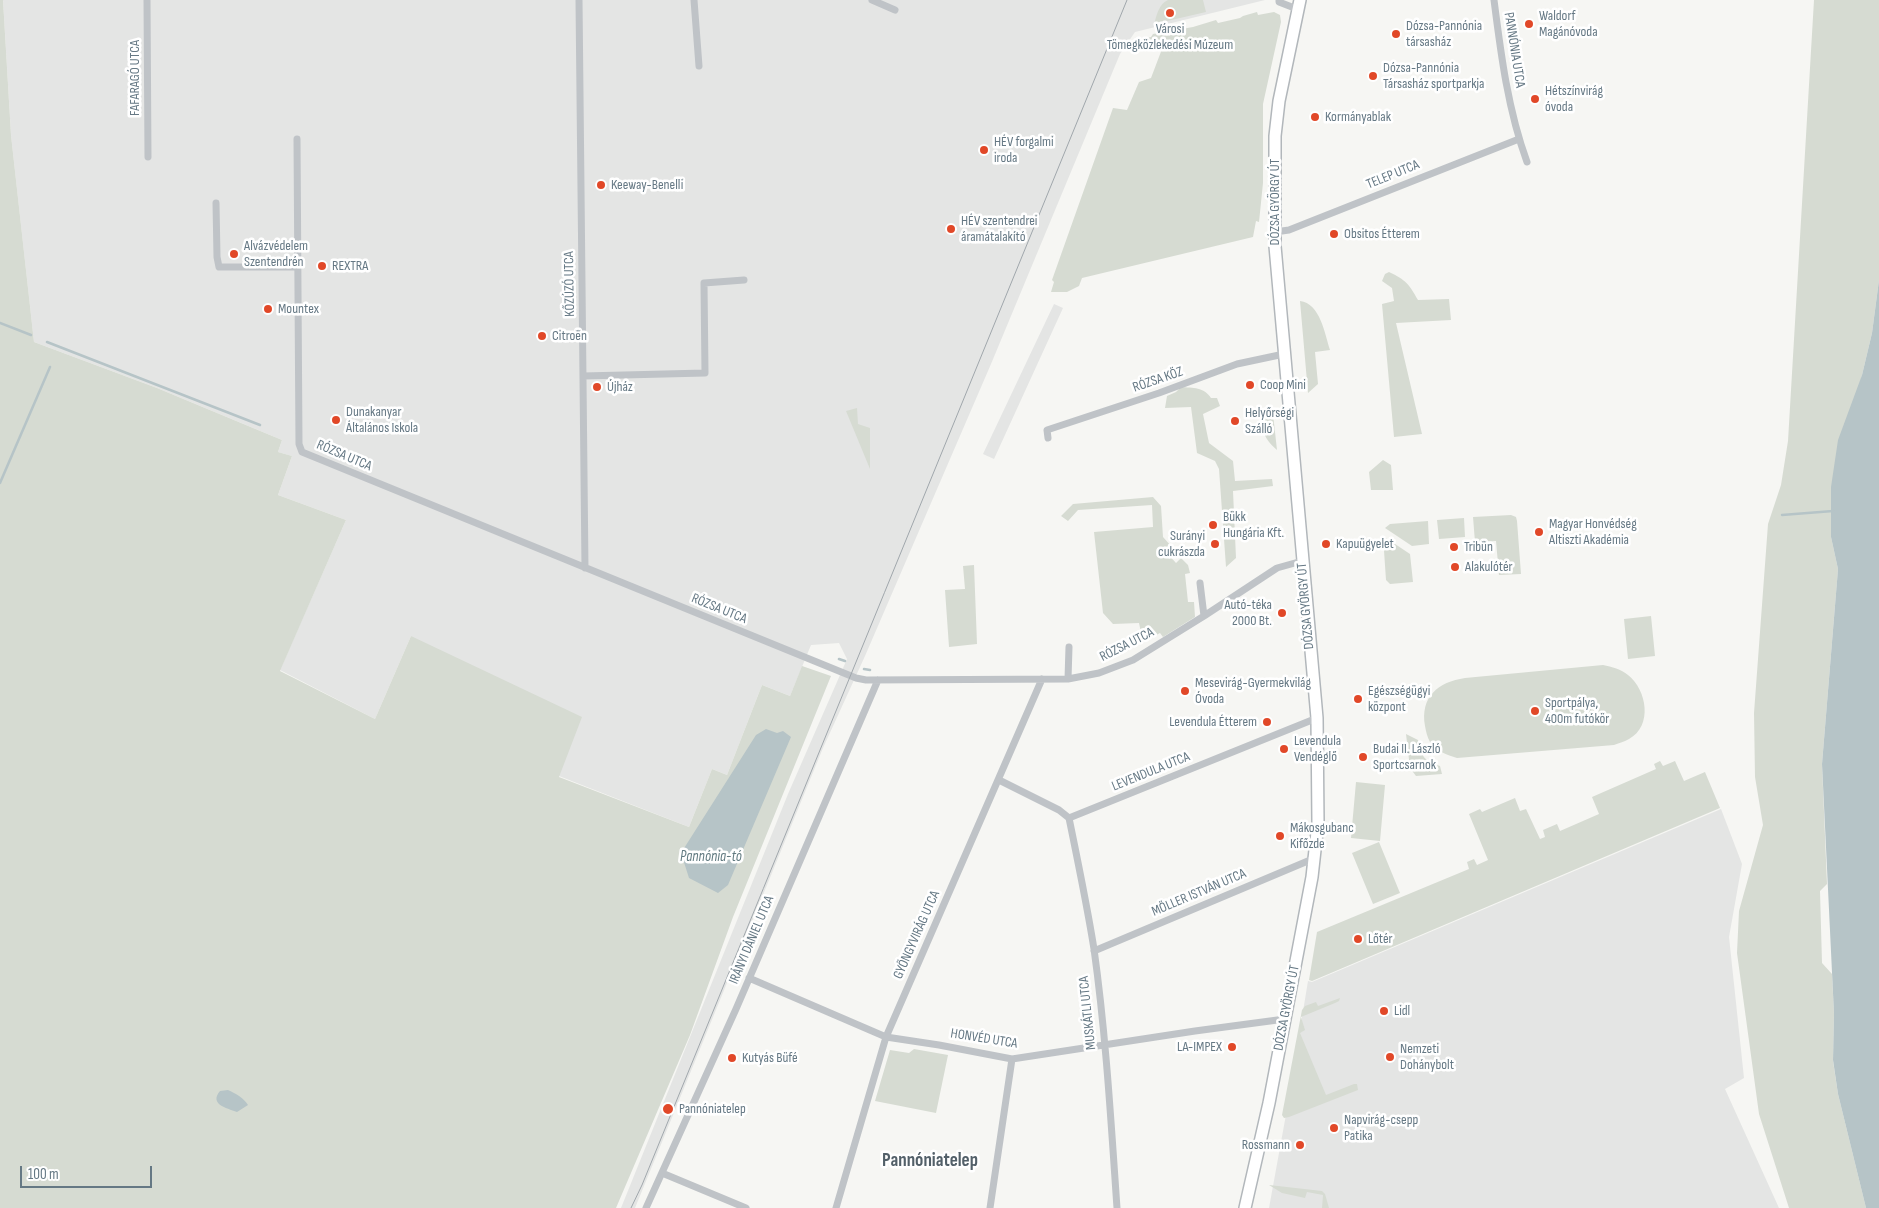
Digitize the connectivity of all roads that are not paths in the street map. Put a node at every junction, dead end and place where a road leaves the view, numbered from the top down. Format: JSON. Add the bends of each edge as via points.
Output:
{"nodes":[{"id":1,"x":147,"y":0,"type":"edge"},
{"id":2,"x":579,"y":0,"type":"edge"},
{"id":3,"x":694,"y":0,"type":"edge"},
{"id":4,"x":872,"y":0,"type":"edge"},
{"id":5,"x":1279,"y":0,"type":"edge"},
{"id":6,"x":1494,"y":0,"type":"edge"},
{"id":7,"x":1299,"y":5,"type":"edge"},
{"id":8,"x":894,"y":10,"type":"dead end"},
{"id":9,"x":699,"y":66,"type":"dead end"},
{"id":10,"x":297,"y":139,"type":"dead end"},
{"id":11,"x":1519,"y":139,"type":"junction"},
{"id":12,"x":148,"y":157,"type":"dead end"},
{"id":13,"x":1527,"y":162,"type":"dead end"},
{"id":14,"x":216,"y":203,"type":"dead end"},
{"id":15,"x":1275,"y":232,"type":"junction"},
{"id":16,"x":297,"y":267,"type":"junction"},
{"id":17,"x":744,"y":280,"type":"dead end"},
{"id":18,"x":1284,"y":354,"type":"junction"},
{"id":19,"x":583,"y":376,"type":"junction"},
{"id":20,"x":1048,"y":438,"type":"dead end"},
{"id":21,"x":1302,"y":561,"type":"junction"},
{"id":22,"x":585,"y":568,"type":"junction"},
{"id":23,"x":1200,"y":583,"type":"dead end"},
{"id":24,"x":1204,"y":616,"type":"junction"},
{"id":25,"x":1069,"y":647,"type":"dead end"},
{"id":26,"x":1042,"y":679,"type":"junction"},
{"id":27,"x":1068,"y":679,"type":"junction"},
{"id":28,"x":878,"y":680,"type":"junction"},
{"id":29,"x":1317,"y":718,"type":"junction"},
{"id":30,"x":999,"y":780,"type":"junction"},
{"id":31,"x":1069,"y":818,"type":"junction"},
{"id":32,"x":1315,"y":858,"type":"junction"},
{"id":33,"x":1094,"y":951,"type":"junction"},
{"id":34,"x":749,"y":978,"type":"junction"},
{"id":35,"x":1284,"y":1019,"type":"junction"},
{"id":36,"x":886,"y":1037,"type":"junction"},
{"id":37,"x":1105,"y":1046,"type":"junction"},
{"id":38,"x":1012,"y":1059,"type":"junction"},
{"id":39,"x":662,"y":1173,"type":"junction"},
{"id":40,"x":646,"y":1208,"type":"edge"},
{"id":41,"x":746,"y":1208,"type":"edge"},
{"id":42,"x":836,"y":1208,"type":"edge"},
{"id":43,"x":990,"y":1208,"type":"edge"},
{"id":44,"x":1117,"y":1208,"type":"edge"},
{"id":45,"x":1245,"y":1208,"type":"edge"}],
"edges":[{"from":1,"to":12,"type":"street","name":"FAFARAGÓ UTCA"},
{"from":2,"to":19,"type":"street","name":"KŐZÚZÓ UTCA"},
{"from":3,"to":9,"type":"street"},
{"from":4,"to":8,"type":"street"},
{"from":5,"to":7,"type":"street"},
{"from":6,"to":11,"type":"street","name":"PANNÓNIA UTCA","via":[[1502,63]]},
{"from":7,"to":15,"type":"main road","name":"DÓZSA GYÖRGY ÚT","via":[[1275,136]]},
{"from":10,"to":16,"type":"street","name":"RÓZSA UTCA"},
{"from":11,"to":13,"type":"street","name":"PANNÓNIA UTCA"},
{"from":11,"to":15,"type":"street","name":"TELEP UTCA","via":[[1289,230]]},
{"from":14,"to":16,"type":"street","via":[[219,267]]},
{"from":15,"to":18,"type":"main road","name":"DÓZSA GYÖRGY ÚT"},
{"from":16,"to":22,"type":"street","name":"RÓZSA UTCA","via":[[299,444],[302,452]]},
{"from":17,"to":19,"type":"street","via":[[704,283],[705,373]]},
{"from":18,"to":20,"type":"street","name":"RÓZSA KÖZ","via":[[1237,364],[1160,397],[1047,430]]},
{"from":18,"to":21,"type":"main road","name":"DÓZSA GYÖRGY ÚT"},
{"from":19,"to":22,"type":"street","name":"KŐZÚZÓ UTCA"},
{"from":21,"to":24,"type":"street","name":"RÓZSA UTCA","via":[[1277,568]]},
{"from":21,"to":29,"type":"main road","name":"DÓZSA GYÖRGY ÚT"},
{"from":22,"to":28,"type":"street","name":"RÓZSA UTCA","via":[[856,678]]},
{"from":23,"to":24,"type":"street"},
{"from":24,"to":27,"type":"street","name":"RÓZSA UTCA","via":[[1133,660],[1099,673]]},
{"from":25,"to":27,"type":"street"},
{"from":26,"to":27,"type":"street","name":"RÓZSA UTCA"},
{"from":26,"to":28,"type":"street","name":"RÓZSA UTCA"},
{"from":26,"to":30,"type":"street","name":"GYÖNGYVIRÁG UTCA"},
{"from":28,"to":34,"type":"street","name":"IRÁNYI DÁNIEL UTCA"},
{"from":29,"to":31,"type":"street","name":"LEVENDULA UTCA"},
{"from":29,"to":32,"type":"main road","name":"DÓZSA GYÖRGY ÚT"},
{"from":30,"to":31,"type":"street"},
{"from":30,"to":36,"type":"street","name":"GYÖNGYVIRÁG UTCA"},
{"from":31,"to":33,"type":"street","name":"MUSKÁTLI UTCA"},
{"from":32,"to":33,"type":"street","name":"MÖLLER ISTVÁN UTCA"},
{"from":32,"to":35,"type":"main road","name":"DÓZSA GYÖRGY ÚT"},
{"from":33,"to":37,"type":"street","name":"MUSKÁTLI UTCA"},
{"from":34,"to":36,"type":"street","name":"HONVÉD UTCA"},
{"from":34,"to":39,"type":"street","name":"IRÁNYI DÁNIEL UTCA"},
{"from":35,"to":37,"type":"street","name":"HONVÉD UTCA"},
{"from":35,"to":45,"type":"main road","name":"DÓZSA GYÖRGY ÚT"},
{"from":36,"to":38,"type":"street","name":"HONVÉD UTCA"},
{"from":36,"to":42,"type":"street","name":"GYÖNGYVIRÁG UTCA"},
{"from":37,"to":38,"type":"street","name":"HONVÉD UTCA"},
{"from":37,"to":44,"type":"street","name":"MUSKÁTLI UTCA"},
{"from":38,"to":43,"type":"street"},
{"from":39,"to":40,"type":"street","name":"IRÁNYI DÁNIEL UTCA"},
{"from":39,"to":41,"type":"street"}]}
